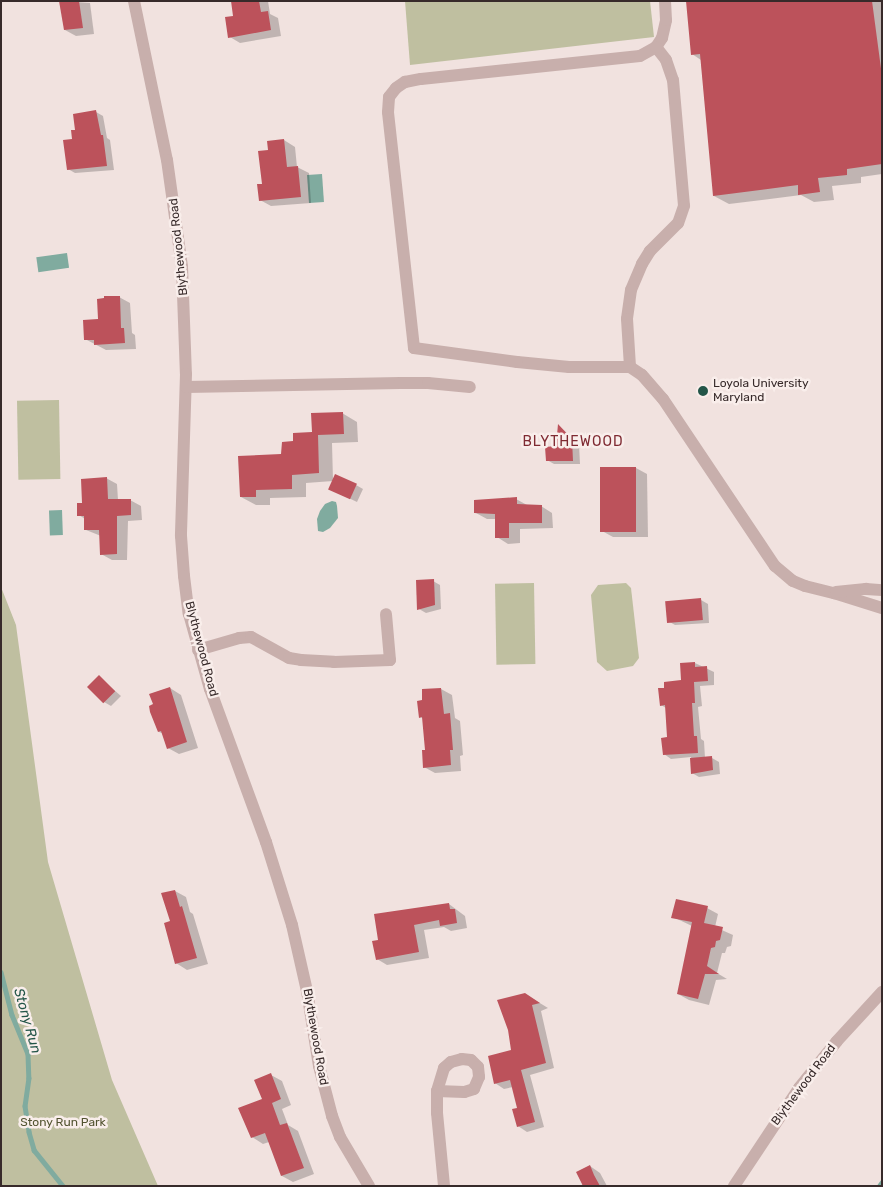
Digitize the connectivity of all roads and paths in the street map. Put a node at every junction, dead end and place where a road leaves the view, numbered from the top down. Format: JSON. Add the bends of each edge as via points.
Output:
{"nodes":[{"id":1,"x":134,"y":1,"type":"edge"},
{"id":2,"x":665,"y":1,"type":"edge"},
{"id":3,"x":656,"y":47,"type":"junction"},
{"id":4,"x":630,"y":367,"type":"junction"},
{"id":5,"x":186,"y":387,"type":"junction"},
{"id":6,"x":470,"y":387,"type":"dead end"},
{"id":7,"x":882,"y":590,"type":"edge"},
{"id":8,"x":834,"y":593,"type":"junction"},
{"id":9,"x":882,"y":608,"type":"edge"},
{"id":10,"x":386,"y":614,"type":"dead end"},
{"id":11,"x":198,"y":650,"type":"junction"},
{"id":12,"x":882,"y":992,"type":"edge"},
{"id":13,"x":437,"y":1091,"type":"dead end"},
{"id":14,"x":369,"y":1186,"type":"edge"},
{"id":15,"x":444,"y":1186,"type":"edge"},
{"id":16,"x":734,"y":1186,"type":"edge"}],
"edges":[{"from":1,"to":5,"type":"street","name":"Blythewood Road","via":[[176,210],[185,299]]},
{"from":2,"to":3,"type":"street","via":[[666,20],[662,38]]},
{"from":3,"to":4,"type":"street","via":[[666,60],[673,80],[684,206],[678,223],[646,258],[631,290],[627,319]]},
{"from":3,"to":4,"type":"street","via":[[633,58],[405,82],[389,97],[414,348],[569,367]]},
{"from":4,"to":8,"type":"street","via":[[642,375],[663,399],[775,566],[792,581]]},
{"from":5,"to":6,"type":"street","via":[[400,383]]},
{"from":5,"to":11,"type":"street","name":"Blythewood Road","via":[[182,557],[189,614]]},
{"from":7,"to":8,"type":"street"},
{"from":8,"to":9,"type":"street"},
{"from":10,"to":11,"type":"street","via":[[390,660],[301,660],[289,658],[251,637]]},
{"from":11,"to":14,"type":"street","name":"Blythewood Road","via":[[292,926],[332,1116],[340,1137]]},
{"from":12,"to":16,"type":"street","name":"Blythewood Road","via":[[799,1088]]},
{"from":13,"to":15,"type":"street","via":[[436,1113]]}]}
